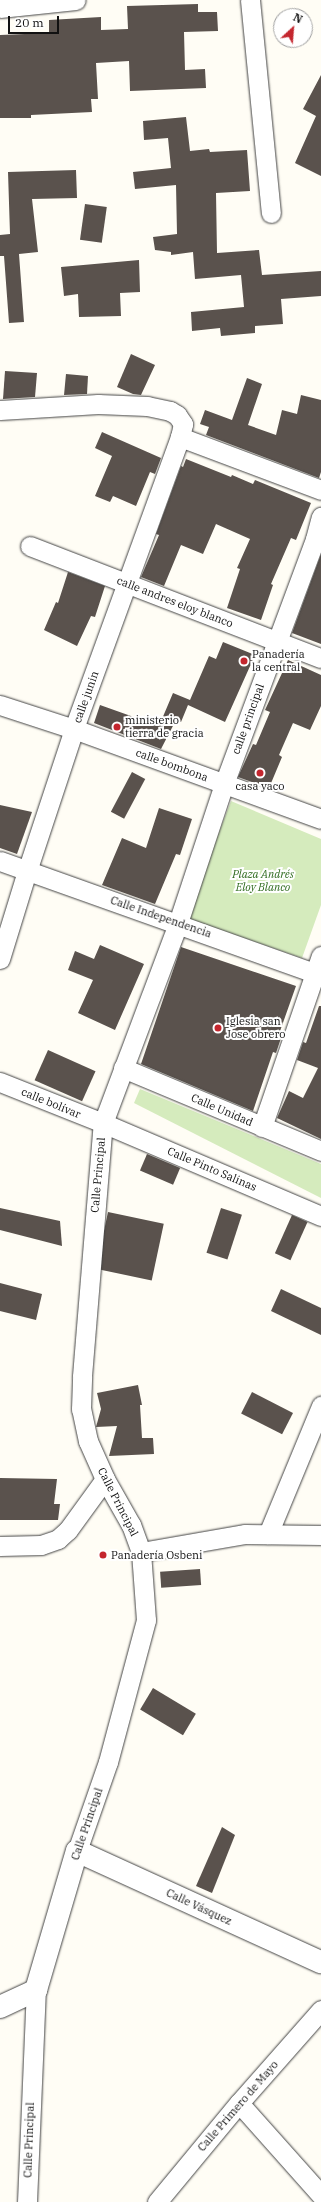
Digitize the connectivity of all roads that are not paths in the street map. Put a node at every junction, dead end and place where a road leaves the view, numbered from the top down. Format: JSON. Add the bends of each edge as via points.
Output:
{"nodes":[{"id":1,"x":76,"y":0,"type":"edge"},
{"id":2,"x":250,"y":0,"type":"edge"},
{"id":3,"x":0,"y":8,"type":"edge"},
{"id":4,"x":271,"y":213,"type":"dead end"},
{"id":5,"x":0,"y":410,"type":"edge"},
{"id":6,"x":180,"y":437,"type":"junction"},
{"id":7,"x":321,"y":490,"type":"edge"},
{"id":8,"x":321,"y":517,"type":"edge"},
{"id":9,"x":30,"y":546,"type":"dead end"},
{"id":10,"x":126,"y":583,"type":"junction"},
{"id":11,"x":276,"y":640,"type":"junction"},
{"id":12,"x":321,"y":658,"type":"edge"},
{"id":13,"x":0,"y":705,"type":"edge"},
{"id":14,"x":74,"y":729,"type":"junction"},
{"id":15,"x":224,"y":784,"type":"junction"},
{"id":16,"x":321,"y":819,"type":"edge"},
{"id":17,"x":0,"y":861,"type":"edge"},
{"id":18,"x":27,"y":871,"type":"junction"},
{"id":19,"x":178,"y":923,"type":"junction"},
{"id":20,"x":0,"y":959,"type":"edge"},
{"id":21,"x":319,"y":968,"type":"edge"},
{"id":22,"x":124,"y":1068,"type":"junction"},
{"id":23,"x":0,"y":1082,"type":"edge"},
{"id":24,"x":103,"y":1123,"type":"junction"},
{"id":25,"x":262,"y":1127,"type":"junction"},
{"id":26,"x":321,"y":1151,"type":"edge"},
{"id":27,"x":321,"y":1216,"type":"edge"},
{"id":28,"x":321,"y":1406,"type":"edge"},
{"id":29,"x":105,"y":1479,"type":"junction"},
{"id":30,"x":268,"y":1534,"type":"junction"},
{"id":31,"x":321,"y":1535,"type":"edge"},
{"id":32,"x":0,"y":1546,"type":"edge"},
{"id":33,"x":141,"y":1552,"type":"junction"},
{"id":34,"x":77,"y":1851,"type":"junction"},
{"id":35,"x":321,"y":1962,"type":"edge"},
{"id":36,"x":36,"y":1990,"type":"junction"},
{"id":37,"x":0,"y":2007,"type":"edge"},
{"id":38,"x":321,"y":2010,"type":"edge"},
{"id":39,"x":239,"y":2103,"type":"junction"},
{"id":40,"x":321,"y":2195,"type":"edge"},
{"id":41,"x":27,"y":2202,"type":"edge"},
{"id":42,"x":157,"y":2202,"type":"edge"}],
"edges":[{"from":1,"to":3,"type":"street"},
{"from":2,"to":4,"type":"street"},
{"from":5,"to":6,"type":"street","via":[[98,404],[162,408],[176,415],[183,424]]},
{"from":6,"to":7,"type":"street"},
{"from":6,"to":10,"type":"street","name":"calle junin"},
{"from":8,"to":11,"type":"street","name":"calle principal"},
{"from":9,"to":10,"type":"street","name":"calle andres eloy blanco"},
{"from":10,"to":11,"type":"street","name":"calle andres eloy blanco"},
{"from":10,"to":14,"type":"street","name":"calle junin"},
{"from":11,"to":12,"type":"street","name":"calle andres eloy blanco"},
{"from":11,"to":15,"type":"street","name":"calle principal"},
{"from":13,"to":14,"type":"street","name":"calle bombona"},
{"from":14,"to":15,"type":"street","name":"calle bombona"},
{"from":14,"to":18,"type":"street","name":"calle junin"},
{"from":15,"to":16,"type":"street","name":"calle bombona"},
{"from":15,"to":19,"type":"street","name":"calle principal"},
{"from":17,"to":18,"type":"street","name":"Calle Independencia"},
{"from":18,"to":19,"type":"street","name":"Calle Independencia"},
{"from":18,"to":20,"type":"street","name":"calle junin"},
{"from":19,"to":21,"type":"street","name":"Calle Independencia"},
{"from":19,"to":22,"type":"street","name":"Calle Principal"},
{"from":21,"to":25,"type":"street"},
{"from":22,"to":24,"type":"street","name":"Calle Principal"},
{"from":22,"to":25,"type":"street","name":"Calle Unidad"},
{"from":23,"to":24,"type":"street","name":"calle bolívar"},
{"from":24,"to":27,"type":"street","name":"Calle Pinto Salinas"},
{"from":24,"to":29,"type":"street","name":"Calle Principal","via":[[80,1409],[88,1441]]},
{"from":25,"to":26,"type":"street","name":"Calle Unidad"},
{"from":28,"to":30,"type":"street"},
{"from":29,"to":32,"type":"street","via":[[68,1530],[58,1539],[41,1545]]},
{"from":29,"to":33,"type":"street","name":"Calle Principal","via":[[131,1525]]},
{"from":30,"to":31,"type":"street"},
{"from":30,"to":33,"type":"street","via":[[245,1534]]},
{"from":33,"to":34,"type":"street","name":"Calle Principal","via":[[146,1620],[108,1762]]},
{"from":34,"to":35,"type":"street","name":"Calle Vásquez"},
{"from":34,"to":36,"type":"street","name":"Calle Principal"},
{"from":36,"to":37,"type":"street"},
{"from":36,"to":41,"type":"street","name":"Calle Principal"},
{"from":38,"to":39,"type":"street","name":"Calle Primero de Mayo"},
{"from":39,"to":40,"type":"street"},
{"from":39,"to":42,"type":"street","name":"Calle Primero de Mayo"}]}
